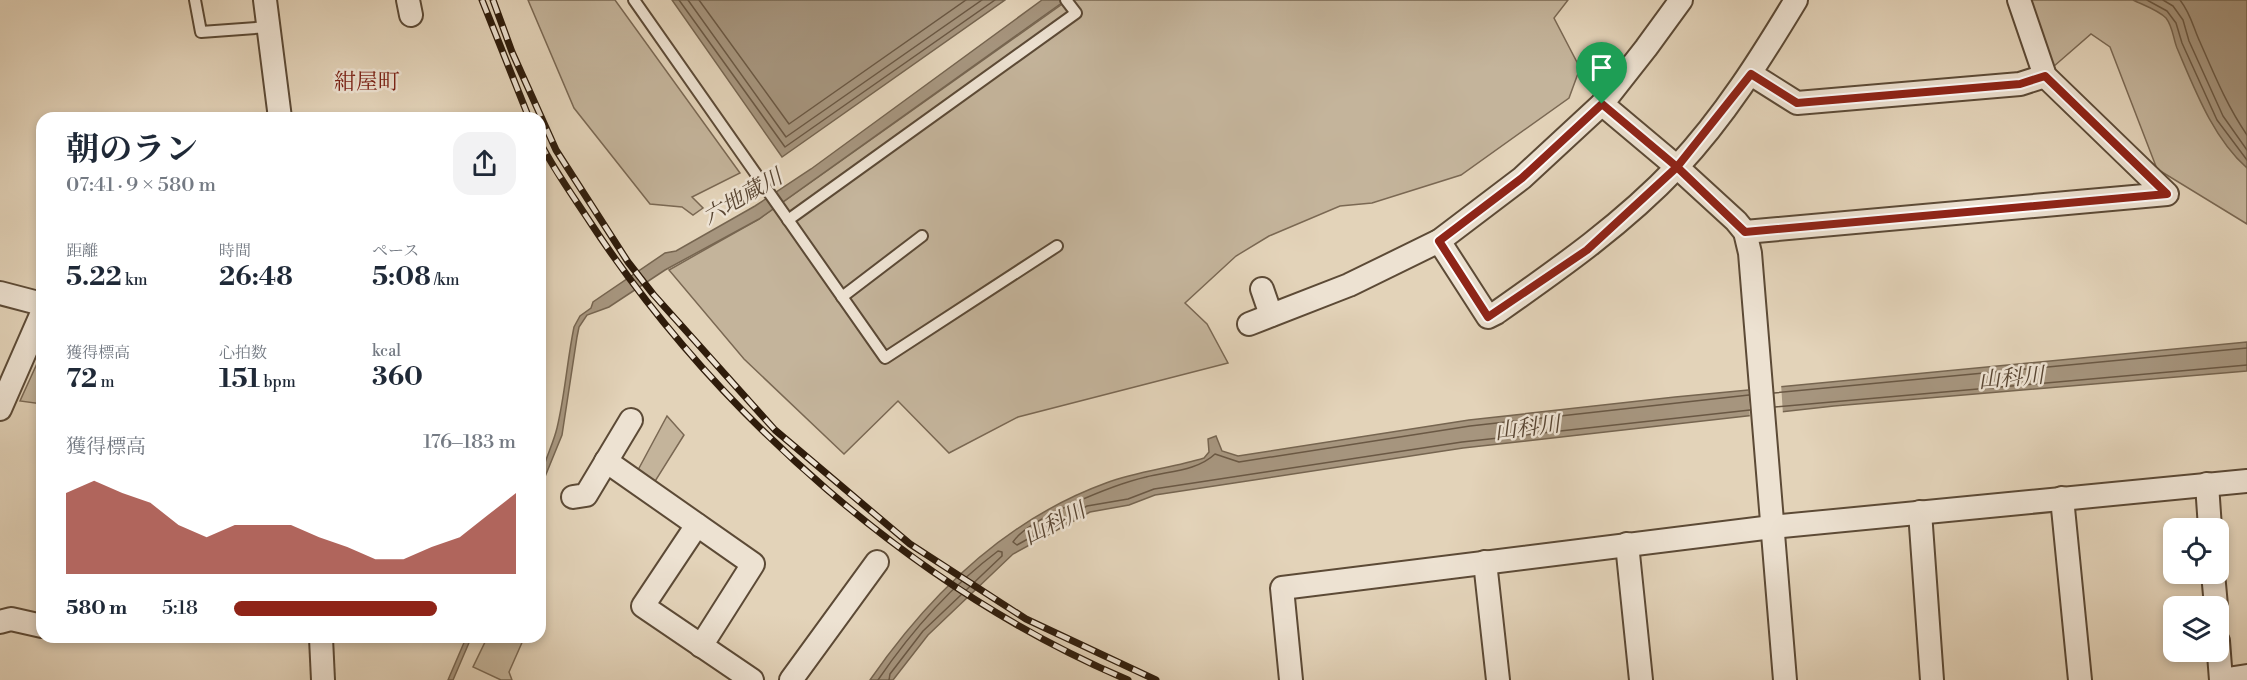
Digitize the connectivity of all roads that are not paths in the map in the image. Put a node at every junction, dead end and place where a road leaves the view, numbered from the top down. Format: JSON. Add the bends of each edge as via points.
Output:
{"nodes":[{"id":1,"x":195,"y":0,"type":"edge"},
{"id":2,"x":265,"y":0,"type":"edge"},
{"id":3,"x":634,"y":0,"type":"edge"},
{"id":4,"x":1681,"y":0,"type":"edge"},
{"id":5,"x":1797,"y":0,"type":"edge"},
{"id":6,"x":2019,"y":0,"type":"edge"},
{"id":7,"x":1067,"y":1,"type":"edge"},
{"id":8,"x":269,"y":27,"type":"junction"},
{"id":9,"x":1751,"y":74,"type":"junction"},
{"id":10,"x":2045,"y":76,"type":"junction"},
{"id":11,"x":1602,"y":104,"type":"junction"},
{"id":12,"x":279,"y":112,"type":"edge"},
{"id":13,"x":1677,"y":167,"type":"junction"},
{"id":14,"x":788,"y":220,"type":"junction"},
{"id":15,"x":1745,"y":232,"type":"junction"},
{"id":16,"x":922,"y":236,"type":"dead end"},
{"id":17,"x":1439,"y":241,"type":"junction"},
{"id":18,"x":1057,"y":246,"type":"dead end"},
{"id":19,"x":1262,"y":289,"type":"dead end"},
{"id":20,"x":0,"y":293,"type":"edge"},
{"id":21,"x":842,"y":297,"type":"junction"},
{"id":22,"x":36,"y":302,"type":"edge"},
{"id":23,"x":1271,"y":315,"type":"junction"},
{"id":24,"x":1249,"y":324,"type":"dead end"},
{"id":25,"x":36,"y":327,"type":"edge"},
{"id":26,"x":0,"y":409,"type":"edge"},
{"id":27,"x":631,"y":420,"type":"dead end"},
{"id":28,"x":606,"y":461,"type":"junction"},
{"id":29,"x":2247,"y":481,"type":"edge"},
{"id":30,"x":2207,"y":484,"type":"junction"},
{"id":31,"x":573,"y":497,"type":"dead end"},
{"id":32,"x":2062,"y":498,"type":"junction"},
{"id":33,"x":1920,"y":512,"type":"junction"},
{"id":34,"x":2209,"y":518,"type":"edge"},
{"id":35,"x":697,"y":525,"type":"junction"},
{"id":36,"x":1773,"y":527,"type":"junction"},
{"id":37,"x":1627,"y":544,"type":"junction"},
{"id":38,"x":877,"y":562,"type":"dead end"},
{"id":39,"x":1485,"y":562,"type":"junction"},
{"id":40,"x":0,"y":622,"type":"edge"},
{"id":41,"x":36,"y":625,"type":"edge"},
{"id":42,"x":321,"y":643,"type":"edge"},
{"id":43,"x":701,"y":646,"type":"junction"},
{"id":44,"x":2220,"y":662,"type":"edge"},
{"id":45,"x":2247,"y":676,"type":"edge"},
{"id":46,"x":323,"y":680,"type":"edge"},
{"id":47,"x":752,"y":680,"type":"edge"},
{"id":48,"x":791,"y":680,"type":"edge"},
{"id":49,"x":1291,"y":680,"type":"edge"},
{"id":50,"x":1498,"y":680,"type":"edge"},
{"id":51,"x":1641,"y":680,"type":"edge"},
{"id":52,"x":1785,"y":680,"type":"edge"},
{"id":53,"x":1932,"y":680,"type":"edge"},
{"id":54,"x":2080,"y":680,"type":"edge"}],
"edges":[{"from":1,"to":8,"type":"lane","via":[[201,32]]},
{"from":2,"to":8,"type":"street"},
{"from":3,"to":14,"type":"lane"},
{"from":4,"to":11,"type":"street"},
{"from":5,"to":9,"type":"street"},
{"from":6,"to":10,"type":"street"},
{"from":7,"to":14,"type":"lane","via":[[1076,13]]},
{"from":8,"to":12,"type":"street"},
{"from":9,"to":10,"type":"street","via":[[1797,103],[2020,84]]},
{"from":9,"to":13,"type":"street"},
{"from":10,"to":15,"type":"street","via":[[2167,194]]},
{"from":11,"to":13,"type":"street"},
{"from":11,"to":17,"type":"street","via":[[1522,178]]},
{"from":13,"to":15,"type":"street"},
{"from":13,"to":17,"type":"street","via":[[1587,250],[1488,317]]},
{"from":14,"to":21,"type":"lane"},
{"from":15,"to":36,"type":"street"},
{"from":16,"to":21,"type":"lane"},
{"from":17,"to":23,"type":"street","via":[[1349,285]]},
{"from":18,"to":21,"type":"lane","via":[[885,357]]},
{"from":19,"to":23,"type":"street"},
{"from":20,"to":22,"type":"street"},
{"from":23,"to":24,"type":"street"},
{"from":25,"to":26,"type":"street"},
{"from":27,"to":28,"type":"street"},
{"from":28,"to":31,"type":"street","via":[[586,495]]},
{"from":28,"to":35,"type":"street"},
{"from":29,"to":30,"type":"street"},
{"from":30,"to":32,"type":"street"},
{"from":30,"to":34,"type":"street"},
{"from":32,"to":33,"type":"street"},
{"from":32,"to":54,"type":"street"},
{"from":33,"to":36,"type":"street"},
{"from":33,"to":53,"type":"street"},
{"from":35,"to":43,"type":"street","via":[[753,564]]},
{"from":35,"to":43,"type":"street","via":[[643,606]]},
{"from":36,"to":37,"type":"street"},
{"from":36,"to":52,"type":"street"},
{"from":37,"to":39,"type":"street"},
{"from":37,"to":51,"type":"street"},
{"from":38,"to":48,"type":"street"},
{"from":39,"to":49,"type":"street","via":[[1282,588]]},
{"from":39,"to":50,"type":"street"},
{"from":40,"to":41,"type":"street"},
{"from":42,"to":46,"type":"street"},
{"from":43,"to":47,"type":"street"},
{"from":44,"to":45,"type":"street","via":[[2221,680]]}]}
